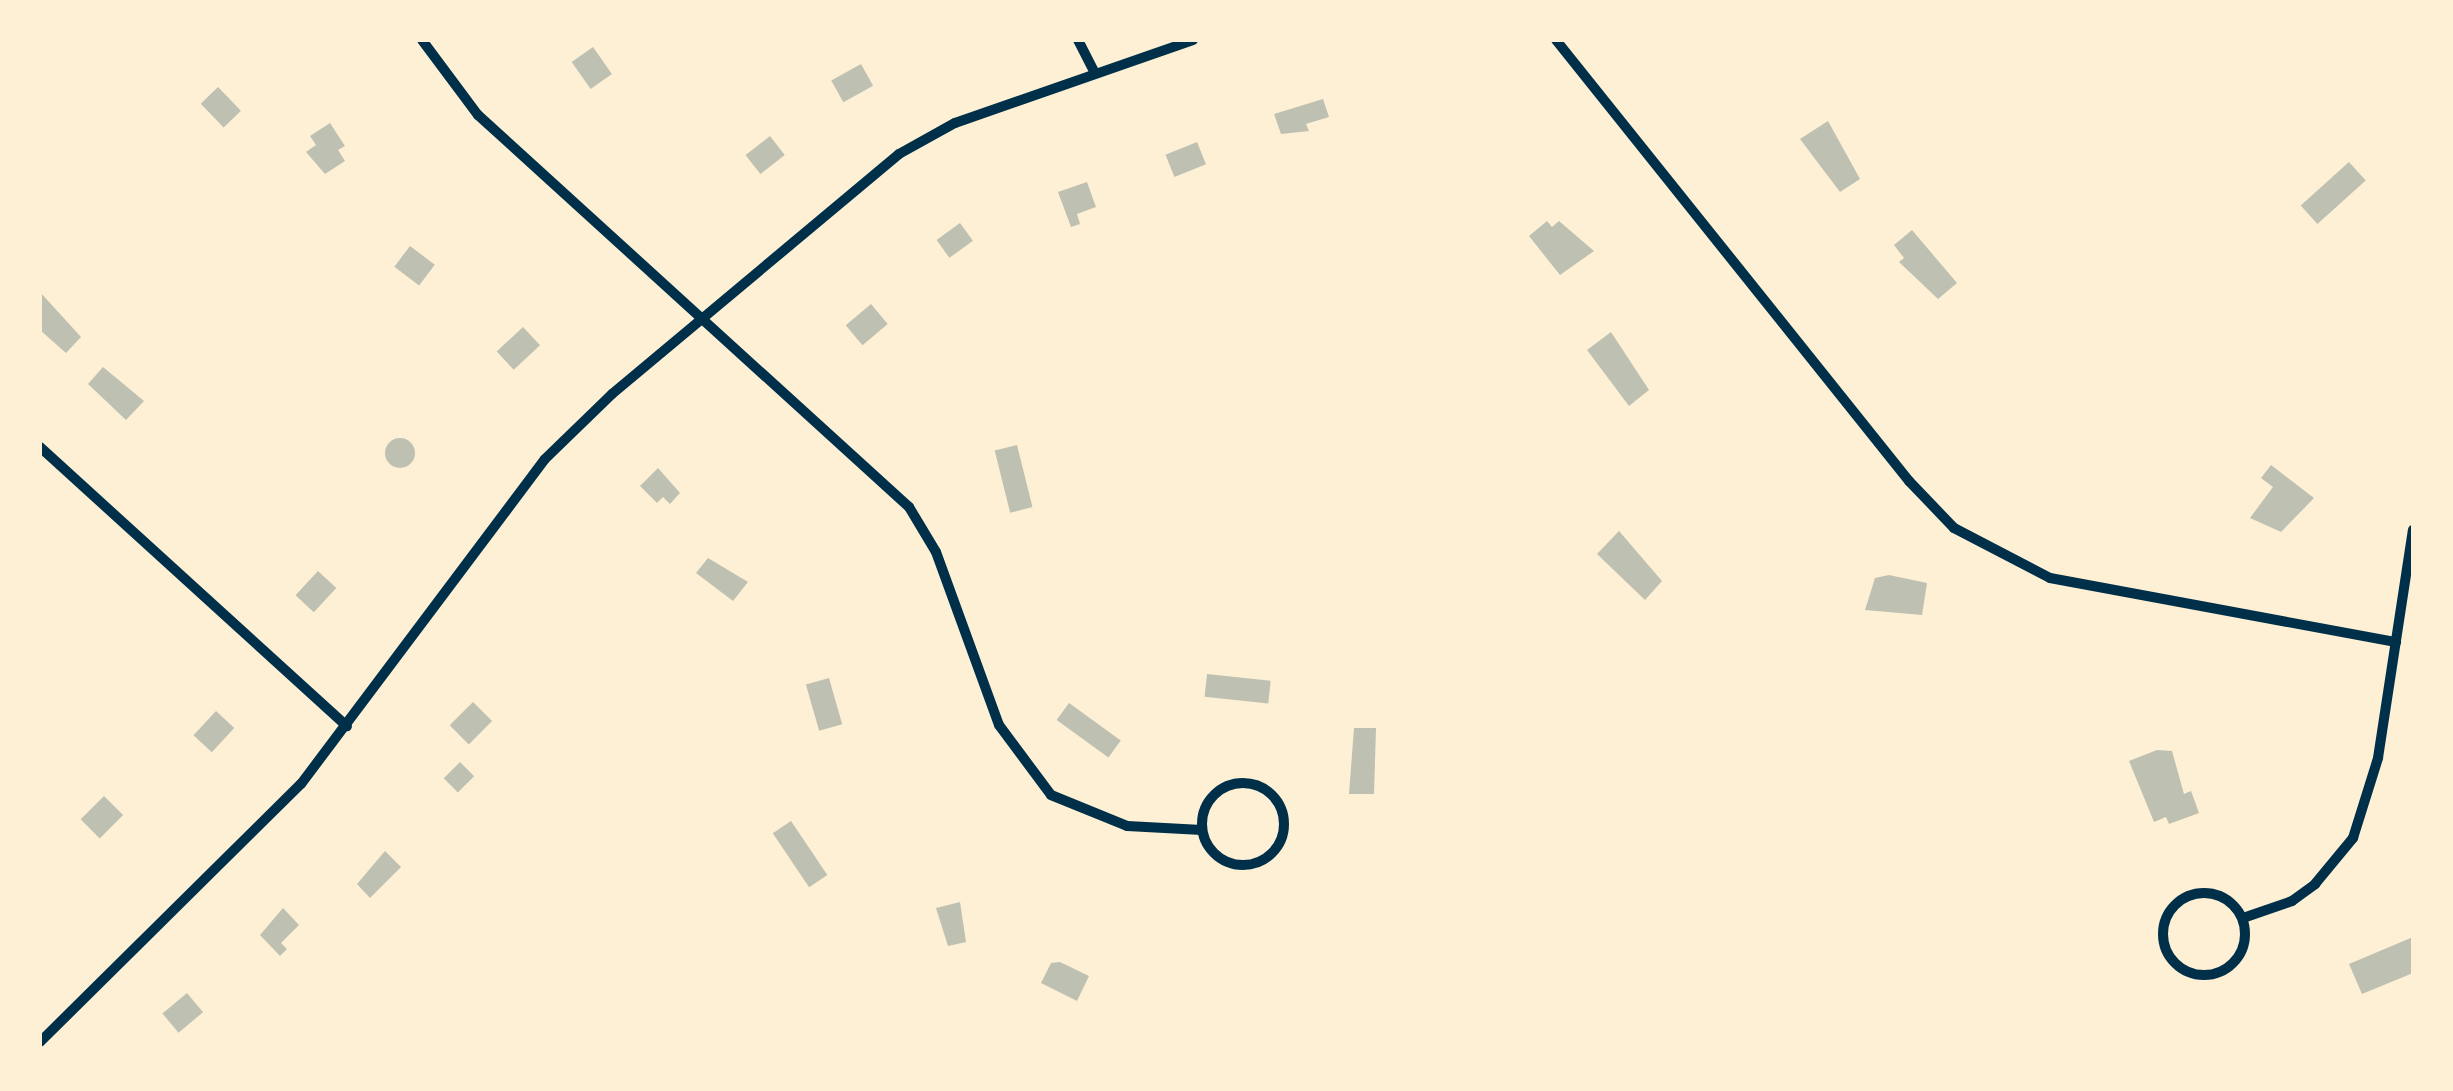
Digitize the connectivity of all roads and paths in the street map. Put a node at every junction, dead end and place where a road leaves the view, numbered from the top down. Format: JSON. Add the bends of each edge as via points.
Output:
{"nodes":[{"id":1,"x":422,"y":40,"type":"edge"},
{"id":2,"x":1078,"y":40,"type":"edge"},
{"id":3,"x":1193,"y":40,"type":"edge"},
{"id":4,"x":1556,"y":40,"type":"edge"},
{"id":5,"x":1094,"y":72,"type":"junction"},
{"id":6,"x":702,"y":317,"type":"junction"},
{"id":7,"x":40,"y":448,"type":"edge"},
{"id":8,"x":2413,"y":530,"type":"edge"},
{"id":9,"x":2396,"y":642,"type":"junction"},
{"id":10,"x":347,"y":726,"type":"junction"},
{"id":11,"x":1202,"y":830,"type":"junction"},
{"id":12,"x":2242,"y":918,"type":"junction"},
{"id":13,"x":40,"y":1042,"type":"edge"}],
"edges":[{"from":1,"to":6,"type":"street","via":[[478,115]]},
{"from":2,"to":5,"type":"street"},
{"from":3,"to":5,"type":"street"},
{"from":4,"to":9,"type":"street","via":[[1954,528],[2050,578]]},
{"from":5,"to":6,"type":"street","via":[[955,123],[899,154]]},
{"from":6,"to":10,"type":"street","via":[[544,458]]},
{"from":6,"to":11,"type":"street","via":[[909,507],[936,552],[999,724],[1051,795],[1127,826]]},
{"from":7,"to":10,"type":"street"},
{"from":8,"to":9,"type":"street"},
{"from":9,"to":12,"type":"street","via":[[2378,758],[2353,838],[2336,864],[2292,901]]},
{"from":10,"to":13,"type":"street","via":[[258,832]]},
{"from":11,"to":11,"type":"street","via":[[1222,859],[1254,863],[1276,847],[1284,820],[1273,796],[1238,782],[1206,804]]},
{"from":12,"to":12,"type":"street","via":[[2244,945],[2229,968],[2190,974],[2169,957],[2166,918],[2184,898],[2212,893]]}]}
